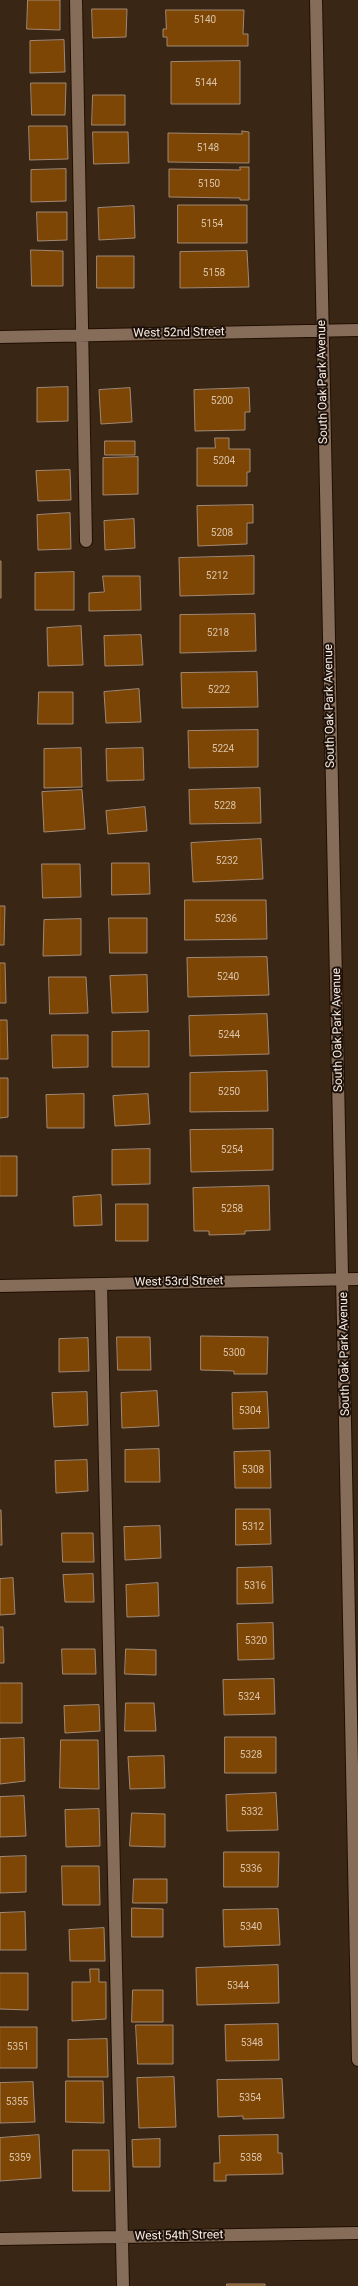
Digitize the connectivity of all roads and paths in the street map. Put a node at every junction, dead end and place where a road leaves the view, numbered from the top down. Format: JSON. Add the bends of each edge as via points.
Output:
{"nodes":[{"id":1,"x":76,"y":0,"type":"edge"},
{"id":2,"x":316,"y":0,"type":"edge"},
{"id":3,"x":358,"y":330,"type":"edge"},
{"id":4,"x":322,"y":331,"type":"junction"},
{"id":5,"x":81,"y":335,"type":"junction"},
{"id":6,"x":0,"y":337,"type":"edge"},
{"id":7,"x":86,"y":541,"type":"dead end"},
{"id":8,"x":358,"y":1278,"type":"edge"},
{"id":9,"x":343,"y":1279,"type":"junction"},
{"id":10,"x":101,"y":1284,"type":"junction"},
{"id":11,"x":0,"y":1286,"type":"edge"},
{"id":12,"x":358,"y":2060,"type":"edge"},
{"id":13,"x":358,"y":2233,"type":"edge"},
{"id":14,"x":122,"y":2237,"type":"junction"},
{"id":15,"x":0,"y":2240,"type":"edge"},
{"id":16,"x":123,"y":2286,"type":"edge"}],
"edges":[{"from":1,"to":5,"type":"street"},
{"from":2,"to":4,"type":"street","name":"South Oak Park Avenue"},
{"from":3,"to":4,"type":"street","name":"West 52nd Street"},
{"from":4,"to":5,"type":"street","name":"West 52nd Street"},
{"from":4,"to":9,"type":"street","name":"South Oak Park Avenue"},
{"from":5,"to":6,"type":"street","name":"West 52nd Street"},
{"from":5,"to":7,"type":"street"},
{"from":8,"to":9,"type":"street","name":"West 53rd Street"},
{"from":9,"to":10,"type":"street","name":"West 53rd Street"},
{"from":9,"to":12,"type":"street","name":"South Oak Park Avenue"},
{"from":10,"to":11,"type":"street","name":"West 53rd Street"},
{"from":10,"to":14,"type":"street"},
{"from":13,"to":14,"type":"street","name":"West 54th Street"},
{"from":14,"to":15,"type":"street","name":"West 54th Street"},
{"from":14,"to":16,"type":"street"}]}
